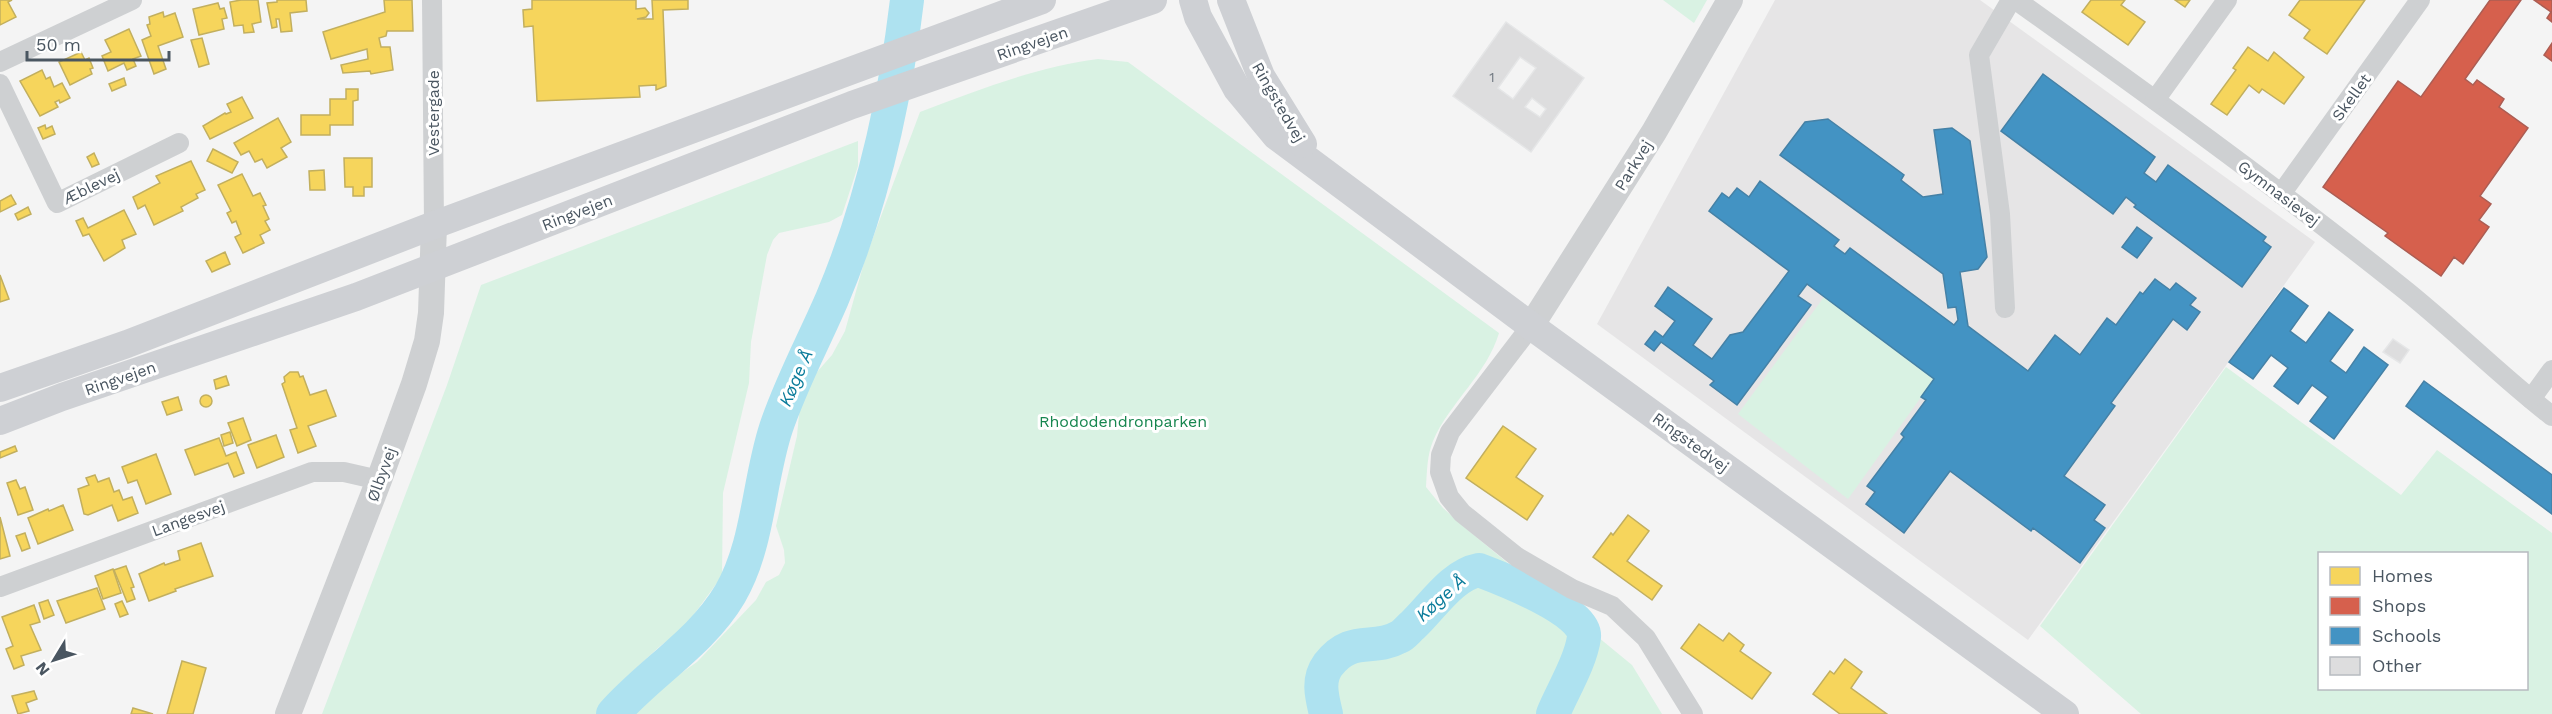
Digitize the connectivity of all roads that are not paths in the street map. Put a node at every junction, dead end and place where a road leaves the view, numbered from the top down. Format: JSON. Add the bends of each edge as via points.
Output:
{"nodes":[{"id":1,"x":132,"y":0,"type":"edge"},
{"id":2,"x":432,"y":0,"type":"edge"},
{"id":3,"x":1042,"y":0,"type":"edge"},
{"id":4,"x":1153,"y":0,"type":"edge"},
{"id":5,"x":1192,"y":0,"type":"edge"},
{"id":6,"x":1231,"y":0,"type":"edge"},
{"id":7,"x":1730,"y":0,"type":"edge"},
{"id":8,"x":2011,"y":0,"type":"edge"},
{"id":9,"x":2016,"y":0,"type":"edge"},
{"id":10,"x":2227,"y":0,"type":"edge"},
{"id":11,"x":2420,"y":0,"type":"edge"},
{"id":12,"x":0,"y":62,"type":"edge"},
{"id":13,"x":0,"y":84,"type":"edge"},
{"id":14,"x":2155,"y":100,"type":"junction"},
{"id":15,"x":179,"y":142,"type":"dead end"},
{"id":16,"x":1320,"y":168,"type":"junction"},
{"id":17,"x":2281,"y":194,"type":"junction"},
{"id":18,"x":434,"y":225,"type":"junction"},
{"id":19,"x":432,"y":268,"type":"junction"},
{"id":20,"x":2005,"y":308,"type":"dead end"},
{"id":21,"x":1531,"y":326,"type":"junction"},
{"id":22,"x":2552,"y":370,"type":"edge"},
{"id":23,"x":0,"y":388,"type":"edge"},
{"id":24,"x":2531,"y":399,"type":"junction"},
{"id":25,"x":2552,"y":416,"type":"edge"},
{"id":26,"x":0,"y":421,"type":"edge"},
{"id":27,"x":380,"y":480,"type":"junction"},
{"id":28,"x":0,"y":587,"type":"edge"},
{"id":29,"x":288,"y":714,"type":"edge"},
{"id":30,"x":1693,"y":714,"type":"edge"},
{"id":31,"x":2065,"y":714,"type":"edge"}],
"edges":[{"from":1,"to":12,"type":"street"},
{"from":2,"to":18,"type":"street","name":"Vestergade"},
{"from":3,"to":18,"type":"main road","name":"Ringvejen"},
{"from":4,"to":19,"type":"main road","name":"Ringvejen","via":[[852,105]]},
{"from":5,"to":16,"type":"main road","name":"Ringstedvej","via":[[1237,89],[1276,136]]},
{"from":6,"to":16,"type":"main road","name":"Ringstedvej","via":[[1261,76]]},
{"from":7,"to":21,"type":"street","name":"Parkvej","via":[[1654,132]]},
{"from":8,"to":20,"type":"street","via":[[1979,55],[2000,214]]},
{"from":9,"to":14,"type":"street","name":"Gymnasievej"},
{"from":10,"to":14,"type":"street"},
{"from":11,"to":17,"type":"street","name":"Skellet"},
{"from":13,"to":15,"type":"street","name":"Æblevej","via":[[57,202]]},
{"from":14,"to":17,"type":"street","name":"Gymnasievej"},
{"from":16,"to":21,"type":"main road","name":"Ringstedvej"},
{"from":17,"to":24,"type":"street","name":"Gymnasievej","via":[[2400,286]]},
{"from":18,"to":19,"type":"street","name":"Ølbyvej"},
{"from":18,"to":23,"type":"main road","name":"Ringvejen","via":[[127,344]]},
{"from":19,"to":26,"type":"main road","name":"Ringvejen"},
{"from":19,"to":27,"type":"street","name":"Ølbyvej","via":[[427,341]]},
{"from":21,"to":30,"type":"street","via":[[1450,432],[1441,455],[1440,472],[1449,497],[1462,513],[1517,557],[1572,589],[1612,606],[1646,638]]},
{"from":21,"to":31,"type":"main road","name":"Ringstedvej"},
{"from":22,"to":24,"type":"street"},
{"from":24,"to":25,"type":"street","name":"Gymnasievej"},
{"from":27,"to":28,"type":"street","name":"Langesvej","via":[[344,472],[312,472]]},
{"from":27,"to":29,"type":"street","name":"Ølbyvej"}]}
